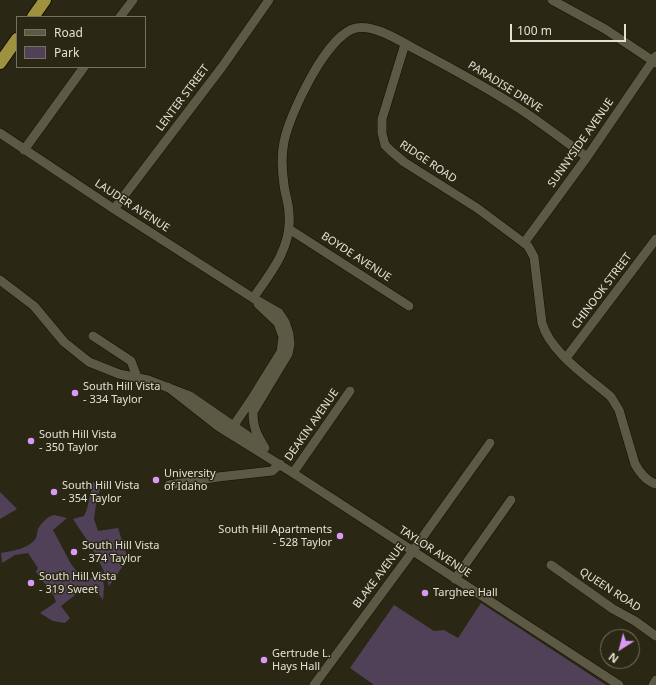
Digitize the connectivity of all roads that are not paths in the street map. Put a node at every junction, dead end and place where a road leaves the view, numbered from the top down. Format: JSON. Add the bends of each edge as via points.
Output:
{"nodes":[{"id":1,"x":45,"y":0,"type":"edge"},
{"id":2,"x":133,"y":0,"type":"edge"},
{"id":3,"x":268,"y":0,"type":"edge"},
{"id":4,"x":552,"y":0,"type":"edge"},
{"id":5,"x":34,"y":16,"type":"edge"},
{"id":6,"x":121,"y":16,"type":"edge"},
{"id":7,"x":16,"y":40,"type":"edge"},
{"id":8,"x":406,"y":44,"type":"junction"},
{"id":9,"x":655,"y":60,"type":"edge"},
{"id":10,"x":0,"y":63,"type":"edge"},
{"id":11,"x":83,"y":68,"type":"edge"},
{"id":12,"x":0,"y":133,"type":"edge"},
{"id":13,"x":24,"y":150,"type":"junction"},
{"id":14,"x":586,"y":157,"type":"junction"},
{"id":15,"x":114,"y":209,"type":"junction"},
{"id":16,"x":289,"y":229,"type":"junction"},
{"id":17,"x":656,"y":239,"type":"edge"},
{"id":18,"x":524,"y":244,"type":"junction"},
{"id":19,"x":0,"y":280,"type":"edge"},
{"id":20,"x":253,"y":298,"type":"junction"},
{"id":21,"x":409,"y":306,"type":"dead end"},
{"id":22,"x":93,"y":336,"type":"dead end"},
{"id":23,"x":566,"y":358,"type":"junction"},
{"id":24,"x":137,"y":377,"type":"junction"},
{"id":25,"x":168,"y":387,"type":"junction"},
{"id":26,"x":350,"y":391,"type":"dead end"},
{"id":27,"x":234,"y":425,"type":"junction"},
{"id":28,"x":243,"y":442,"type":"junction"},
{"id":29,"x":490,"y":443,"type":"dead end"},
{"id":30,"x":265,"y":448,"type":"junction"},
{"id":31,"x":280,"y":464,"type":"junction"},
{"id":32,"x":293,"y":473,"type":"junction"},
{"id":33,"x":656,"y":484,"type":"edge"},
{"id":34,"x":169,"y":485,"type":"dead end"},
{"id":35,"x":511,"y":500,"type":"dead end"},
{"id":36,"x":413,"y":551,"type":"junction"},
{"id":37,"x":551,"y":565,"type":"dead end"},
{"id":38,"x":455,"y":579,"type":"junction"},
{"id":39,"x":656,"y":636,"type":"edge"},
{"id":40,"x":656,"y":680,"type":"edge"},
{"id":41,"x":314,"y":685,"type":"edge"},
{"id":42,"x":619,"y":685,"type":"edge"},
{"id":43,"x":653,"y":685,"type":"edge"}],
"edges":[{"from":1,"to":5,"type":"highway"},
{"from":2,"to":6,"type":"street"},
{"from":3,"to":15,"type":"street","name":"LENTER STREET","via":[[222,66]]},
{"from":4,"to":9,"type":"street","via":[[606,29]]},
{"from":7,"to":10,"type":"highway"},
{"from":8,"to":14,"type":"street","name":"PARADISE DRIVE","via":[[468,76],[521,109]]},
{"from":8,"to":16,"type":"street","via":[[371,28],[351,30],[340,37],[312,77],[293,114],[284,143],[282,160]]},
{"from":8,"to":18,"type":"street","name":"RIDGE ROAD","via":[[382,119],[385,145],[404,162],[477,208]]},
{"from":9,"to":14,"type":"street","name":"SUNNYSIDE AVENUE"},
{"from":11,"to":13,"type":"street"},
{"from":12,"to":13,"type":"street","name":"LAUDER AVENUE"},
{"from":13,"to":15,"type":"street","name":"LAUDER AVENUE"},
{"from":14,"to":18,"type":"street","name":"SUNNYSIDE AVENUE"},
{"from":15,"to":20,"type":"street","name":"LAUDER AVENUE"},
{"from":16,"to":20,"type":"street","via":[[277,265]]},
{"from":16,"to":21,"type":"street","name":"BOYDE AVENUE"},
{"from":17,"to":23,"type":"street","name":"CHINOOK STREET"},
{"from":18,"to":23,"type":"street","name":"RIDGE ROAD","via":[[534,257],[545,333]]},
{"from":19,"to":24,"type":"street","name":"TAYLOR AVENUE","via":[[34,306],[64,342],[83,358],[119,374]]},
{"from":20,"to":27,"type":"street","name":"LAUDER AVENUE","via":[[278,324],[283,337],[281,352]]},
{"from":20,"to":30,"type":"street","name":"LAUDER AVENUE","via":[[278,313],[285,322],[290,344],[283,364],[253,412],[255,432]]},
{"from":22,"to":24,"type":"street","via":[[131,361]]},
{"from":23,"to":33,"type":"street","name":"RIDGE ROAD","via":[[615,402],[639,472]]},
{"from":24,"to":25,"type":"street","name":"TAYLOR AVENUE"},
{"from":25,"to":27,"type":"street","name":"TAYLOR AVENUE","via":[[190,396]]},
{"from":25,"to":28,"type":"street","name":"TAYLOR AVENUE","via":[[219,427]]},
{"from":26,"to":32,"type":"street","name":"DEAKIN AVENUE"},
{"from":27,"to":28,"type":"street","name":"TAYLOR AVENUE"},
{"from":27,"to":30,"type":"street","name":"TAYLOR AVENUE"},
{"from":28,"to":31,"type":"street","name":"TAYLOR AVENUE"},
{"from":29,"to":36,"type":"street","name":"BLAKE AVENUE"},
{"from":30,"to":31,"type":"street","name":"TAYLOR AVENUE"},
{"from":31,"to":32,"type":"street","name":"TAYLOR AVENUE"},
{"from":31,"to":34,"type":"street","via":[[272,471]]},
{"from":32,"to":36,"type":"street","name":"TAYLOR AVENUE"},
{"from":35,"to":38,"type":"street"},
{"from":36,"to":38,"type":"street","name":"TAYLOR AVENUE"},
{"from":36,"to":41,"type":"street","name":"BLAKE AVENUE"},
{"from":37,"to":39,"type":"street","name":"QUEEN ROAD"},
{"from":38,"to":42,"type":"street","name":"TAYLOR AVENUE"},
{"from":40,"to":43,"type":"street"}]}
